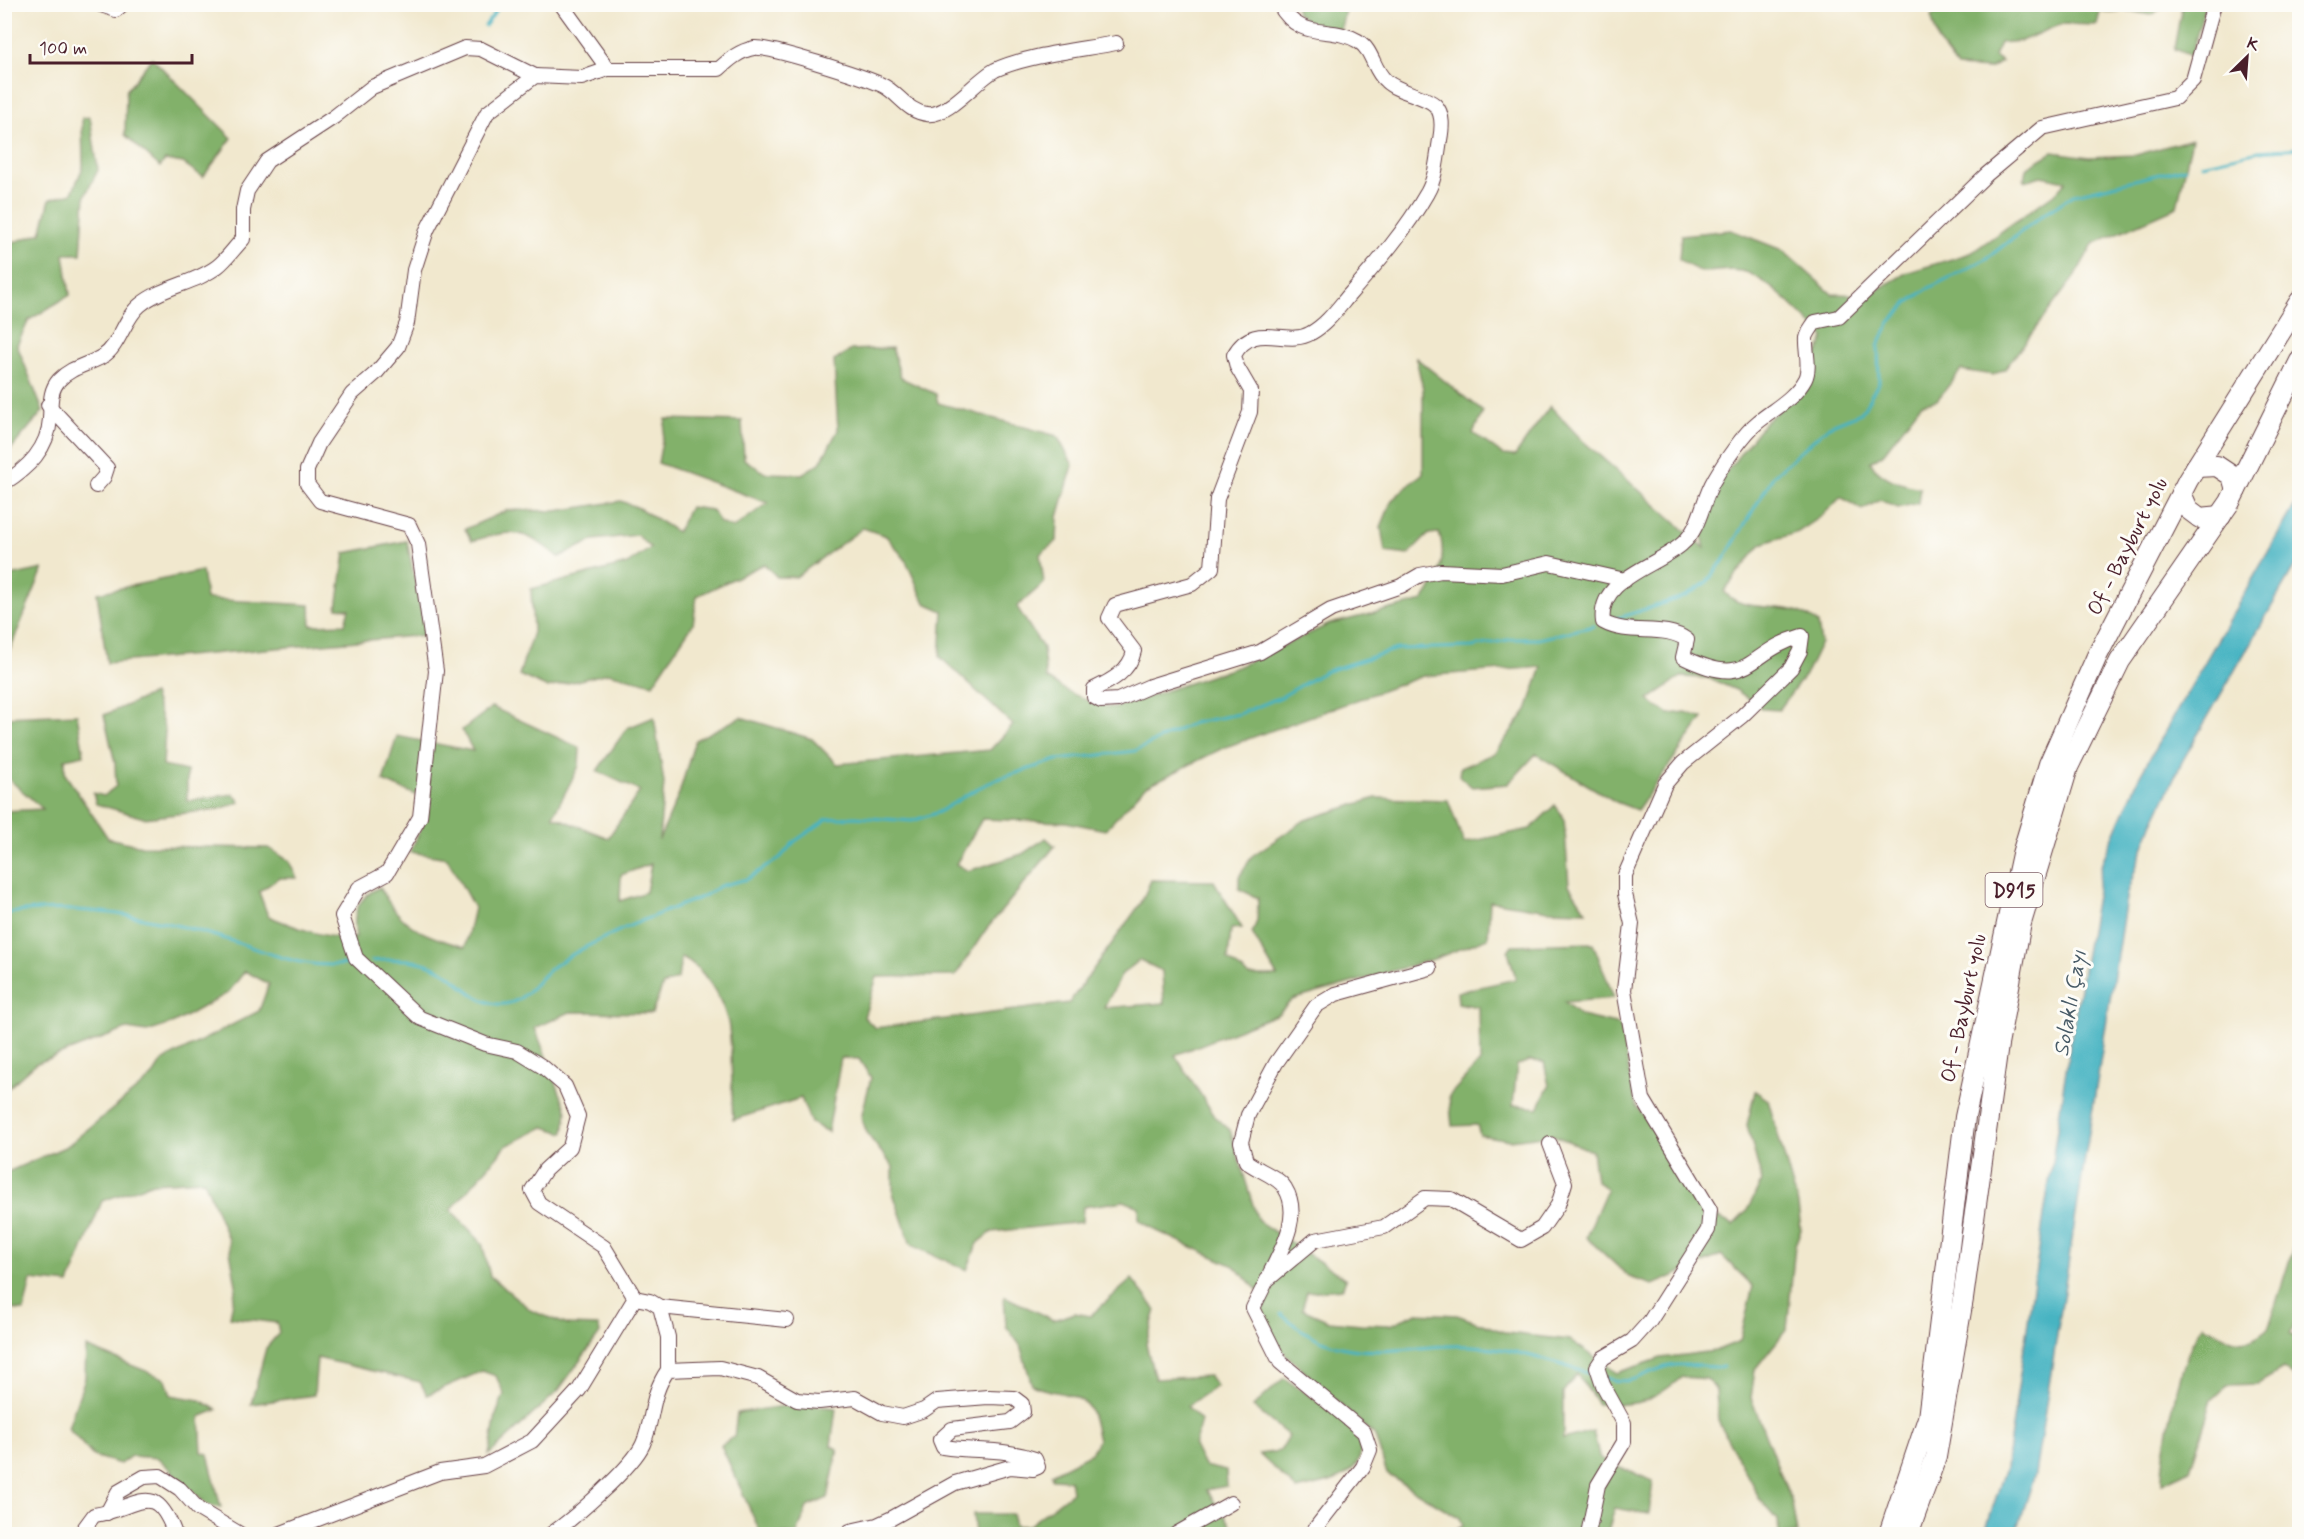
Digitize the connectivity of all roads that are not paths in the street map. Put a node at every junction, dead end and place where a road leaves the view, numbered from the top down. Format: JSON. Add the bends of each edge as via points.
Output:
{"nodes":[{"id":1,"x":98,"y":4,"type":"edge"},
{"id":2,"x":123,"y":4,"type":"edge"},
{"id":3,"x":561,"y":4,"type":"edge"},
{"id":4,"x":1279,"y":4,"type":"edge"},
{"id":5,"x":2214,"y":4,"type":"edge"},
{"id":6,"x":1116,"y":43,"type":"dead end"},
{"id":7,"x":608,"y":69,"type":"junction"},
{"id":8,"x":535,"y":76,"type":"junction"},
{"id":9,"x":2300,"y":301,"type":"edge"},
{"id":10,"x":2300,"y":361,"type":"edge"},
{"id":11,"x":48,"y":405,"type":"junction"},
{"id":12,"x":2196,"y":467,"type":"junction"},
{"id":13,"x":4,"y":483,"type":"edge"},
{"id":14,"x":96,"y":486,"type":"dead end"},
{"id":15,"x":2236,"y":490,"type":"junction"},
{"id":16,"x":2181,"y":494,"type":"junction"},
{"id":17,"x":2220,"y":516,"type":"junction"},
{"id":18,"x":1625,"y":580,"type":"junction"},
{"id":19,"x":1430,"y":968,"type":"dead end"},
{"id":20,"x":1550,"y":1144,"type":"dead end"},
{"id":21,"x":1267,"y":1280,"type":"junction"},
{"id":22,"x":635,"y":1298,"type":"junction"},
{"id":23,"x":660,"y":1307,"type":"junction"},
{"id":24,"x":787,"y":1320,"type":"dead end"},
{"id":25,"x":668,"y":1370,"type":"junction"},
{"id":26,"x":1231,"y":1503,"type":"dead end"},
{"id":27,"x":106,"y":1513,"type":"junction"},
{"id":28,"x":80,"y":1534,"type":"edge"},
{"id":29,"x":175,"y":1534,"type":"edge"},
{"id":30,"x":240,"y":1534,"type":"edge"},
{"id":31,"x":279,"y":1534,"type":"edge"},
{"id":32,"x":551,"y":1534,"type":"edge"},
{"id":33,"x":847,"y":1534,"type":"edge"},
{"id":34,"x":1176,"y":1534,"type":"edge"},
{"id":35,"x":1311,"y":1534,"type":"edge"},
{"id":36,"x":1588,"y":1534,"type":"edge"},
{"id":37,"x":1889,"y":1534,"type":"edge"},
{"id":38,"x":1908,"y":1534,"type":"edge"}],
"edges":[{"from":1,"to":2,"type":"street","via":[[116,10]]},
{"from":3,"to":7,"type":"street"},
{"from":4,"to":18,"type":"street","via":[[1305,29],[1356,40],[1366,47],[1384,80],[1408,95],[1434,104],[1442,129],[1434,176],[1393,246],[1328,320],[1309,334],[1251,338],[1240,343],[1234,355],[1251,391],[1250,412],[1217,499],[1212,568],[1192,584],[1115,605],[1111,622],[1134,651],[1127,667],[1094,689],[1094,697],[1101,701],[1118,700],[1149,686],[1260,652],[1331,610],[1401,586],[1420,575],[1441,571],[1502,574],[1549,563]]},
{"from":5,"to":18,"type":"street","via":[[2193,80],[2175,98],[2042,128],[1970,189],[1839,317],[1815,322],[1806,337],[1806,378],[1785,403],[1756,423],[1727,461],[1683,543]]},
{"from":6,"to":7,"type":"street","via":[[1021,61],[994,71],[944,111],[930,115],[915,112],[883,86],[832,67],[757,48],[738,52],[719,69]]},
{"from":7,"to":8,"type":"street","via":[[582,78]]},
{"from":8,"to":11,"type":"street","via":[[481,49],[465,48],[372,87],[267,161],[247,191],[243,239],[218,266],[152,296],[136,309],[111,349],[57,382]]},
{"from":8,"to":22,"type":"street","via":[[487,113],[427,230],[398,347],[352,394],[319,443],[307,470],[307,484],[320,501],[409,525],[418,544],[436,671],[420,817],[387,873],[359,888],[342,916],[356,958],[420,1018],[485,1044],[517,1051],[566,1086],[578,1116],[570,1147],[545,1170],[532,1190],[539,1203],[604,1247]]},
{"from":9,"to":12,"type":"highway","name":"Of - Bayburt yolu","number":"D915"},
{"from":10,"to":15,"type":"highway","name":"Of - Bayburt yolu","number":"D915"},
{"from":11,"to":13,"type":"street","via":[[50,419],[43,448],[32,462]]},
{"from":11,"to":14,"type":"street","via":[[107,468]]},
{"from":12,"to":15,"type":"highway","via":[[2217,466],[2232,476]]},
{"from":12,"to":16,"type":"highway","name":"Of - Bayburt yolu","number":"D915"},
{"from":15,"to":17,"type":"highway","name":"Of - Bayburt yolu","number":"D915"},
{"from":16,"to":17,"type":"highway","via":[[2188,509],[2200,518]]},
{"from":16,"to":37,"type":"highway","name":"Of - Bayburt yolu","number":"D915","via":[[2097,656],[2049,764],[2022,854],[1965,1117],[1928,1418]]},
{"from":17,"to":38,"type":"highway","name":"Of - Bayburt yolu","number":"D915","via":[[2120,661],[2065,778],[2021,923],[1998,1045],[1963,1299],[1936,1457]]},
{"from":18,"to":36,"type":"street","via":[[1611,589],[1601,610],[1603,622],[1614,628],[1677,633],[1687,640],[1683,657],[1708,669],[1729,671],[1749,666],[1782,643],[1802,636],[1791,668],[1742,716],[1683,762],[1665,784],[1625,875],[1632,924],[1624,990],[1643,1099],[1710,1210],[1708,1230],[1650,1321],[1632,1341],[1603,1358],[1597,1367],[1624,1423],[1624,1442],[1598,1485]]},
{"from":19,"to":21,"type":"street","via":[[1336,994],[1316,1006],[1276,1063],[1248,1115],[1241,1142],[1246,1161],[1285,1187],[1292,1210],[1289,1230]]},
{"from":20,"to":21,"type":"street","via":[[1565,1183],[1558,1205],[1542,1228],[1521,1240],[1451,1199],[1425,1198],[1384,1227],[1315,1240]]},
{"from":21,"to":35,"type":"street","via":[[1253,1308],[1280,1362],[1364,1432],[1370,1449],[1363,1467]]},
{"from":22,"to":23,"type":"street"},
{"from":22,"to":31,"type":"street","via":[[579,1390],[532,1441],[484,1466],[440,1472]]},
{"from":23,"to":24,"type":"street"},
{"from":23,"to":25,"type":"street","via":[[668,1337]]},
{"from":25,"to":32,"type":"street","via":[[651,1406],[644,1443],[631,1462]]},
{"from":25,"to":33,"type":"street","via":[[720,1368],[758,1378],[797,1400],[855,1398],[882,1413],[903,1417],[938,1401],[988,1397],[1014,1398],[1022,1404],[1023,1412],[1010,1422],[952,1429],[940,1440],[944,1447],[1023,1455],[1035,1459],[1038,1467],[1010,1467],[955,1483],[877,1526]]},
{"from":26,"to":34,"type":"street"},
{"from":27,"to":28,"type":"street","via":[[94,1515]]},
{"from":27,"to":29,"type":"street","via":[[141,1500],[155,1501],[167,1512]]},
{"from":27,"to":30,"type":"street","via":[[118,1492],[144,1477],[160,1476],[180,1489],[198,1509]]}]}
